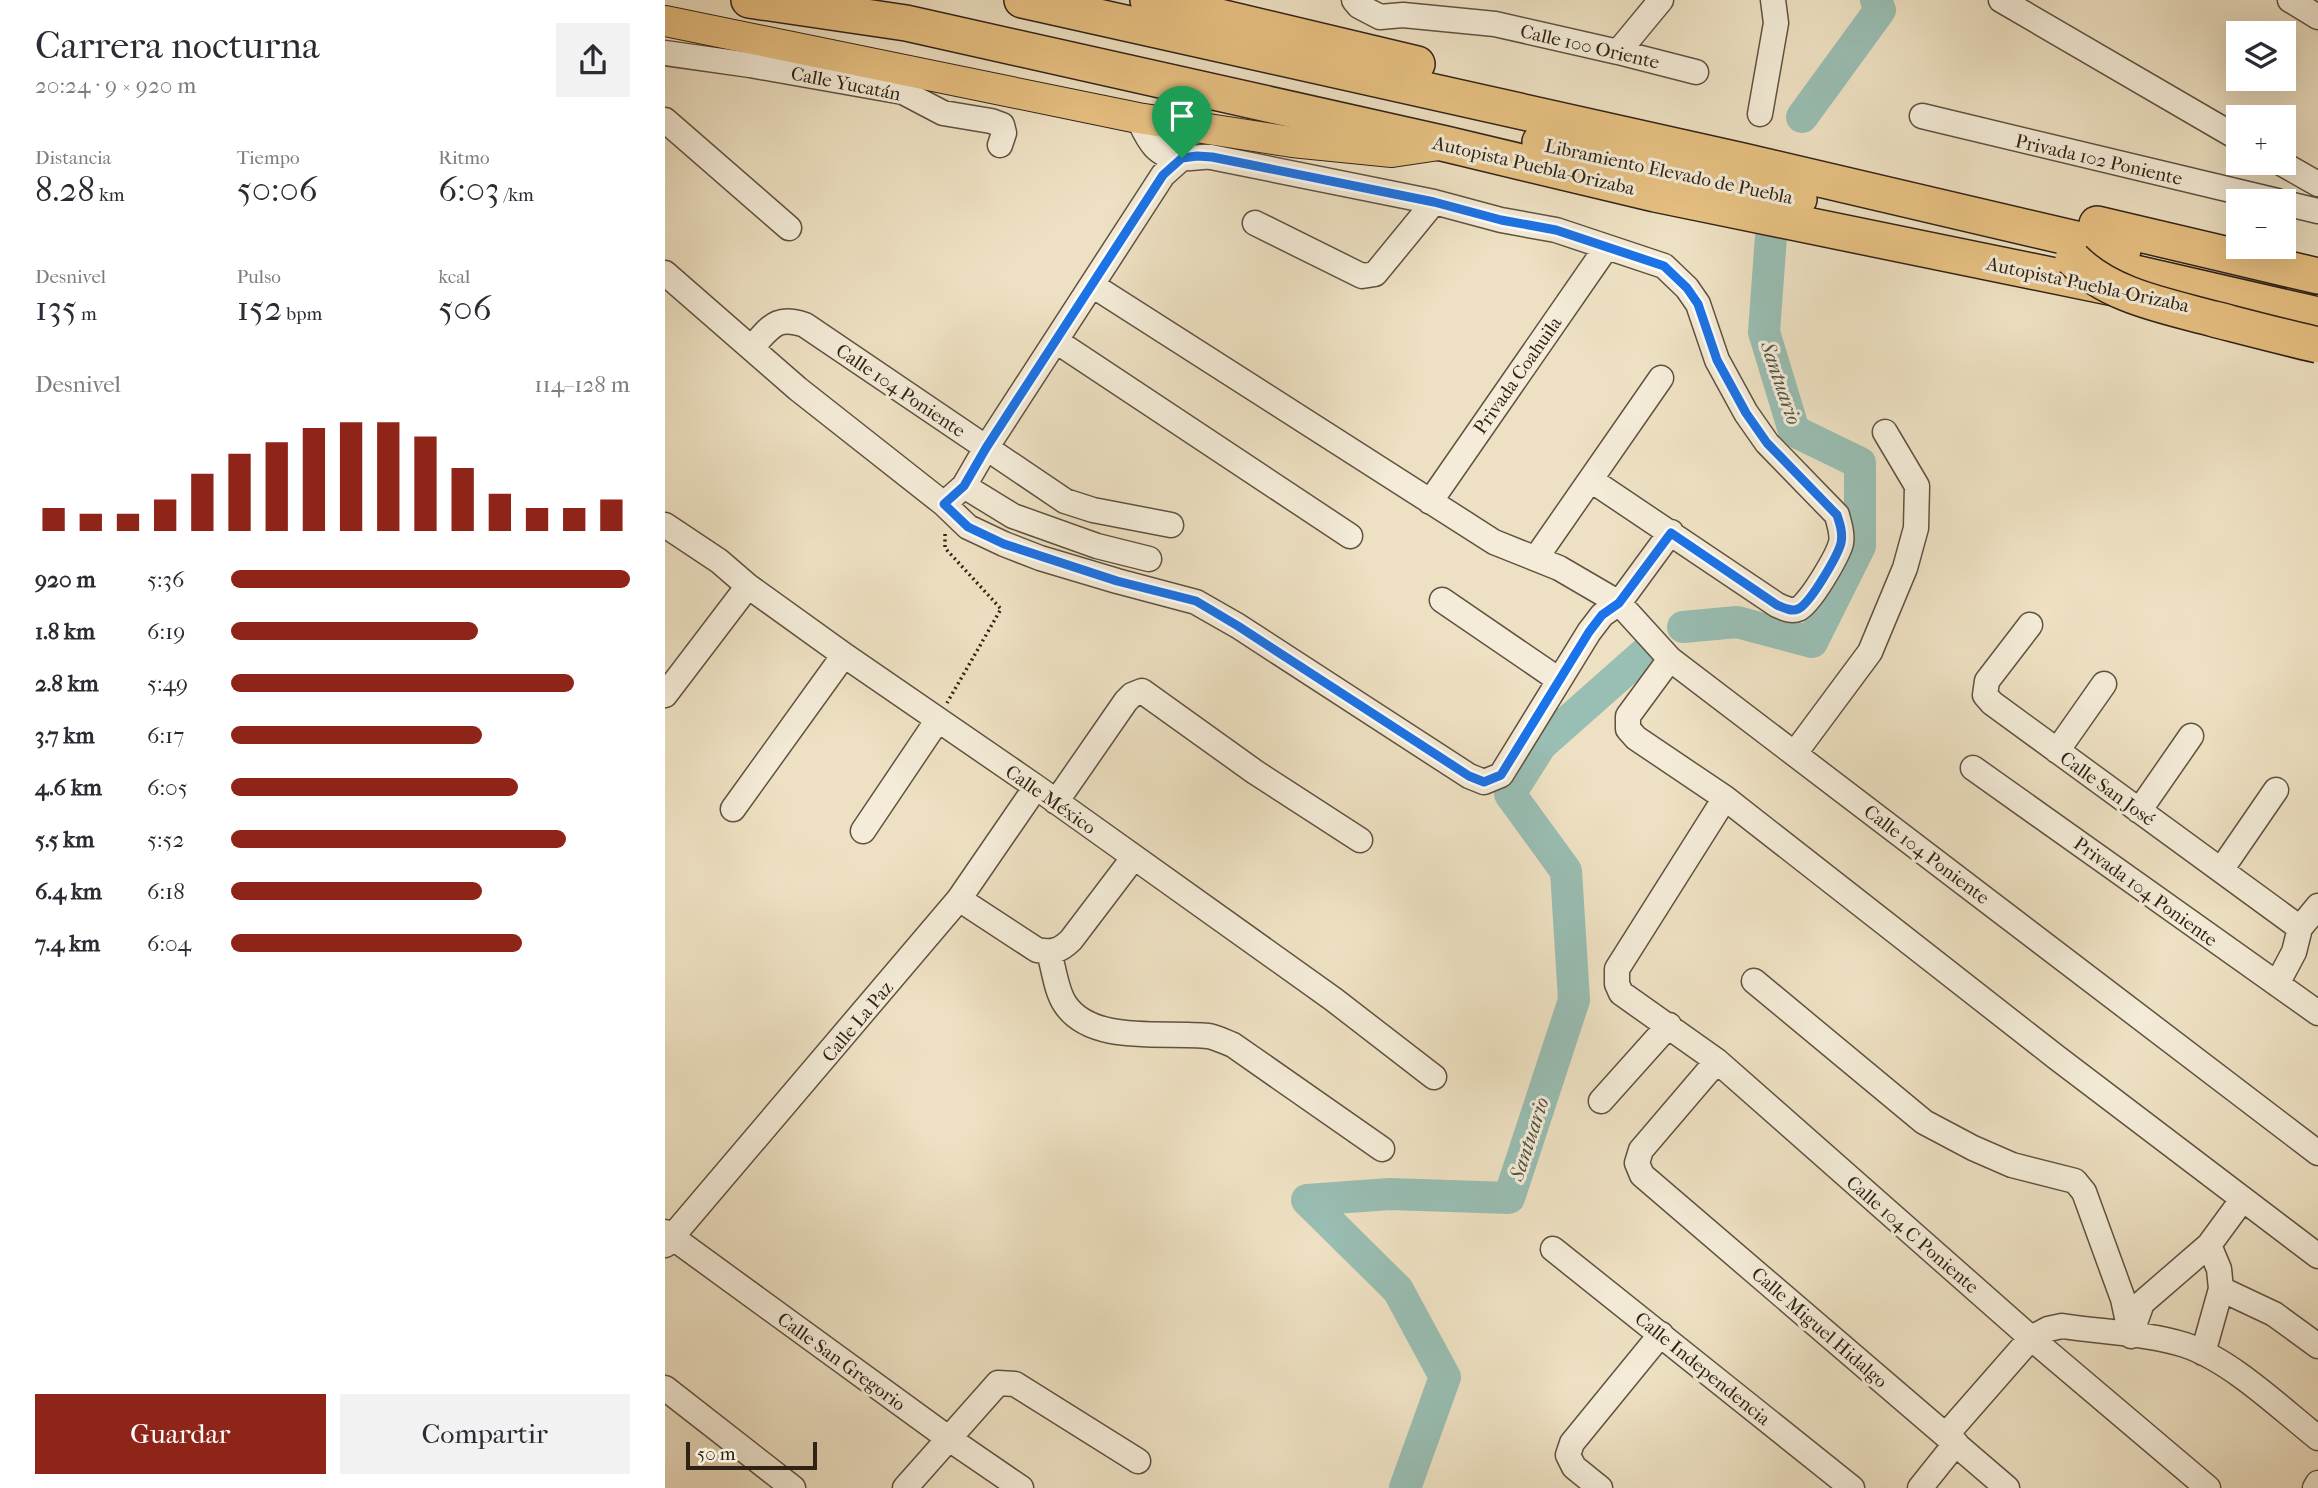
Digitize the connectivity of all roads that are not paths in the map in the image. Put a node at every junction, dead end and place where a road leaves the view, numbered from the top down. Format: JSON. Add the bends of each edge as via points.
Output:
{"nodes":[{"id":1,"x":749,"y":0,"type":"edge"},
{"id":2,"x":897,"y":0,"type":"edge"},
{"id":3,"x":1021,"y":0,"type":"edge"},
{"id":4,"x":1079,"y":0,"type":"edge"},
{"id":5,"x":1148,"y":0,"type":"edge"},
{"id":6,"x":1661,"y":0,"type":"edge"},
{"id":7,"x":1773,"y":0,"type":"edge"},
{"id":8,"x":2001,"y":0,"type":"edge"},
{"id":9,"x":2290,"y":0,"type":"edge"},
{"id":10,"x":1357,"y":3,"type":"edge"},
{"id":11,"x":2318,"y":17,"type":"edge"},
{"id":12,"x":665,"y":21,"type":"edge"},
{"id":13,"x":1618,"y":52,"type":"junction"},
{"id":14,"x":665,"y":53,"type":"edge"},
{"id":15,"x":1696,"y":72,"type":"dead end"},
{"id":16,"x":1526,"y":90,"type":"junction"},
{"id":17,"x":1760,"y":114,"type":"dead end"},
{"id":18,"x":1921,"y":117,"type":"dead end"},
{"id":19,"x":1138,"y":118,"type":"junction"},
{"id":20,"x":665,"y":120,"type":"edge"},
{"id":21,"x":2226,"y":131,"type":"edge"},
{"id":22,"x":1445,"y":144,"type":"junction"},
{"id":23,"x":1000,"y":145,"type":"dead end"},
{"id":24,"x":1182,"y":158,"type":"junction"},
{"id":25,"x":2296,"y":172,"type":"edge"},
{"id":26,"x":2318,"y":184,"type":"edge"},
{"id":27,"x":2226,"y":189,"type":"edge"},
{"id":28,"x":1434,"y":202,"type":"junction"},
{"id":29,"x":2296,"y":206,"type":"edge"},
{"id":30,"x":2318,"y":211,"type":"edge"},
{"id":31,"x":1255,"y":223,"type":"dead end"},
{"id":32,"x":789,"y":229,"type":"dead end"},
{"id":33,"x":1606,"y":248,"type":"junction"},
{"id":34,"x":2073,"y":259,"type":"junction"},
{"id":35,"x":665,"y":273,"type":"edge"},
{"id":36,"x":1092,"y":285,"type":"junction"},
{"id":37,"x":2318,"y":294,"type":"edge"},
{"id":38,"x":2318,"y":336,"type":"edge"},
{"id":39,"x":1056,"y":341,"type":"junction"},
{"id":40,"x":2318,"y":345,"type":"edge"},
{"id":41,"x":752,"y":346,"type":"junction"},
{"id":42,"x":1661,"y":378,"type":"dead end"},
{"id":43,"x":1885,"y":432,"type":"dead end"},
{"id":44,"x":986,"y":448,"type":"junction"},
{"id":45,"x":1591,"y":480,"type":"junction"},
{"id":46,"x":964,"y":486,"type":"junction"},
{"id":47,"x":1430,"y":502,"type":"junction"},
{"id":48,"x":944,"y":504,"type":"junction"},
{"id":49,"x":665,"y":525,"type":"edge"},
{"id":50,"x":1171,"y":525,"type":"dead end"},
{"id":51,"x":1671,"y":533,"type":"junction"},
{"id":52,"x":1350,"y":536,"type":"dead end"},
{"id":53,"x":1537,"y":558,"type":"junction"},
{"id":54,"x":1149,"y":559,"type":"dead end"},
{"id":55,"x":748,"y":586,"type":"junction"},
{"id":56,"x":1442,"y":600,"type":"dead end"},
{"id":57,"x":1619,"y":603,"type":"junction"},
{"id":58,"x":2030,"y":625,"type":"dead end"},
{"id":59,"x":844,"y":655,"type":"junction"},
{"id":60,"x":1670,"y":659,"type":"junction"},
{"id":61,"x":1559,"y":680,"type":"junction"},
{"id":62,"x":2103,"y":684,"type":"dead end"},
{"id":63,"x":665,"y":695,"type":"edge"},
{"id":64,"x":937,"y":720,"type":"junction"},
{"id":65,"x":2191,"y":736,"type":"dead end"},
{"id":66,"x":2057,"y":751,"type":"junction"},
{"id":67,"x":1795,"y":754,"type":"junction"},
{"id":68,"x":1973,"y":768,"type":"dead end"},
{"id":69,"x":1036,"y":787,"type":"junction"},
{"id":70,"x":2276,"y":790,"type":"dead end"},
{"id":71,"x":1725,"y":798,"type":"junction"},
{"id":72,"x":1056,"y":802,"type":"junction"},
{"id":73,"x":733,"y":809,"type":"dead end"},
{"id":74,"x":2139,"y":811,"type":"junction"},
{"id":75,"x":863,"y":831,"type":"dead end"},
{"id":76,"x":1360,"y":840,"type":"dead end"},
{"id":77,"x":1134,"y":857,"type":"junction"},
{"id":78,"x":2221,"y":870,"type":"junction"},
{"id":79,"x":959,"y":899,"type":"junction"},
{"id":80,"x":2318,"y":906,"type":"edge"},
{"id":81,"x":2300,"y":928,"type":"junction"},
{"id":82,"x":1056,"y":951,"type":"junction"},
{"id":83,"x":1754,"y":981,"type":"dead end"},
{"id":84,"x":2277,"y":984,"type":"junction"},
{"id":85,"x":2318,"y":1013,"type":"edge"},
{"id":86,"x":1668,"y":1025,"type":"junction"},
{"id":87,"x":1717,"y":1061,"type":"junction"},
{"id":88,"x":1434,"y":1077,"type":"dead end"},
{"id":89,"x":1601,"y":1101,"type":"dead end"},
{"id":90,"x":1382,"y":1149,"type":"dead end"},
{"id":91,"x":2318,"y":1153,"type":"edge"},
{"id":92,"x":2242,"y":1200,"type":"junction"},
{"id":93,"x":667,"y":1238,"type":"edge"},
{"id":94,"x":2209,"y":1245,"type":"junction"},
{"id":95,"x":1553,"y":1249,"type":"dead end"},
{"id":96,"x":2318,"y":1256,"type":"edge"},
{"id":97,"x":2221,"y":1289,"type":"junction"},
{"id":98,"x":1661,"y":1334,"type":"junction"},
{"id":99,"x":2131,"y":1336,"type":"junction"},
{"id":100,"x":2031,"y":1338,"type":"junction"},
{"id":101,"x":2318,"y":1346,"type":"edge"},
{"id":102,"x":2203,"y":1353,"type":"junction"},
{"id":103,"x":665,"y":1388,"type":"edge"},
{"id":104,"x":947,"y":1438,"type":"junction"},
{"id":105,"x":2318,"y":1438,"type":"edge"},
{"id":106,"x":1951,"y":1439,"type":"junction"},
{"id":107,"x":1138,"y":1461,"type":"dead end"},
{"id":108,"x":2318,"y":1482,"type":"edge"},
{"id":109,"x":793,"y":1488,"type":"edge"},
{"id":110,"x":905,"y":1488,"type":"edge"},
{"id":111,"x":1021,"y":1488,"type":"edge"},
{"id":112,"x":1600,"y":1488,"type":"edge"},
{"id":113,"x":1852,"y":1488,"type":"edge"},
{"id":114,"x":1920,"y":1488,"type":"edge"},
{"id":115,"x":2007,"y":1488,"type":"edge"},
{"id":116,"x":2208,"y":1488,"type":"edge"},
{"id":117,"x":2315,"y":1488,"type":"edge"}],
"edges":[{"from":1,"to":22,"type":"highway","name":"Autopista Puebla-Orizaba","via":[[906,23]]},
{"from":2,"to":34,"type":"highway","name":"Libramiento Elevado de Puebla"},
{"from":3,"to":37,"type":"highway","name":"Libramiento Elevado de Puebla"},
{"from":4,"to":16,"type":"highway","via":[[1415,78]]},
{"from":5,"to":16,"type":"highway"},
{"from":6,"to":13,"type":"street"},
{"from":7,"to":17,"type":"street","via":[[1776,23]]},
{"from":8,"to":21,"type":"street"},
{"from":9,"to":11,"type":"street"},
{"from":10,"to":13,"type":"street","name":"Calle 100 Oriente","via":[[1380,17],[1495,24]]},
{"from":12,"to":19,"type":"main road"},
{"from":13,"to":15,"type":"street","name":"Calle 100 Oriente"},
{"from":14,"to":23,"type":"street","name":"Calle Yucatán","via":[[903,92],[943,113],[1002,125]]},
{"from":16,"to":37,"type":"highway","via":[[1875,169]]},
{"from":18,"to":27,"type":"street","name":"Privada 102 Poniente"},
{"from":19,"to":22,"type":"main road","via":[[1392,152]]},
{"from":19,"to":24,"type":"street","via":[[1150,144]]},
{"from":20,"to":32,"type":"street"},
{"from":22,"to":38,"type":"highway","name":"Autopista Puebla-Orizaba","via":[[1655,194],[2093,283]]},
{"from":24,"to":28,"type":"street","via":[[1212,157]]},
{"from":24,"to":36,"type":"street","via":[[1163,175]]},
{"from":25,"to":26,"type":"street"},
{"from":28,"to":31,"type":"street","via":[[1375,274],[1362,276]]},
{"from":28,"to":33,"type":"street","via":[[1556,230]]},
{"from":29,"to":30,"type":"street"},
{"from":33,"to":47,"type":"street","name":"Privada Coahuila"},
{"from":33,"to":51,"type":"street","via":[[1664,266],[1687,288],[1698,304],[1717,360],[1746,413],[1767,443],[1837,515],[1841,543],[1807,603],[1788,610]]},
{"from":34,"to":37,"type":"highway","name":"Libramiento Elevado de Puebla"},
{"from":34,"to":40,"type":"highway","bridge":true,"via":[[2101,281],[2133,296]]},
{"from":35,"to":41,"type":"street"},
{"from":36,"to":39,"type":"street"},
{"from":36,"to":47,"type":"street","name":"Calle 104 Poniente"},
{"from":39,"to":44,"type":"street"},
{"from":39,"to":52,"type":"street"},
{"from":41,"to":44,"type":"street","name":"Calle 104 Poniente","via":[[775,322],[791,320],[805,325]]},
{"from":41,"to":48,"type":"street","via":[[798,389]]},
{"from":42,"to":45,"type":"street"},
{"from":43,"to":67,"type":"street","via":[[1917,486],[1916,528],[1905,568],[1870,652]]},
{"from":44,"to":46,"type":"street"},
{"from":44,"to":50,"type":"street","name":"Calle 104 Poniente","via":[[1065,501]]},
{"from":45,"to":51,"type":"street"},
{"from":45,"to":53,"type":"street"},
{"from":46,"to":48,"type":"street"},
{"from":46,"to":54,"type":"street","via":[[1013,516]]},
{"from":47,"to":53,"type":"street","name":"Calle 104 Poniente","via":[[1494,542]]},
{"from":48,"to":61,"type":"street","via":[[968,527],[1004,544],[1196,601],[1484,782],[1501,775]]},
{"from":49,"to":55,"type":"street","name":"Calle México"},
{"from":51,"to":57,"type":"street"},
{"from":53,"to":57,"type":"street","name":"Calle 104 Poniente"},
{"from":55,"to":59,"type":"street","name":"Calle México"},
{"from":55,"to":63,"type":"street"},
{"from":56,"to":61,"type":"street"},
{"from":57,"to":60,"type":"street","name":"Calle 104 Poniente"},
{"from":57,"to":61,"type":"street","via":[[1602,615]]},
{"from":58,"to":66,"type":"street","name":"Calle San José","via":[[1987,681],[1985,695]]},
{"from":59,"to":64,"type":"street","name":"Calle México"},
{"from":59,"to":73,"type":"street"},
{"from":60,"to":67,"type":"street","name":"Calle 104 Poniente"},
{"from":60,"to":71,"type":"street","via":[[1628,716],[1628,729]]},
{"from":62,"to":66,"type":"street"},
{"from":64,"to":69,"type":"street","name":"Calle México"},
{"from":64,"to":75,"type":"street"},
{"from":65,"to":74,"type":"street"},
{"from":66,"to":74,"type":"street","name":"Calle San José"},
{"from":67,"to":91,"type":"street","name":"Calle 104 Poniente"},
{"from":68,"to":84,"type":"street","name":"Privada 104 Poniente"},
{"from":69,"to":72,"type":"street","name":"Calle México"},
{"from":69,"to":79,"type":"street","name":"Calle La Paz"},
{"from":70,"to":78,"type":"street"},
{"from":71,"to":86,"type":"street","name":"Calle 104 C Poniente","via":[[1617,969],[1621,993]]},
{"from":71,"to":92,"type":"street"},
{"from":72,"to":76,"type":"street","via":[[1126,701],[1142,691]]},
{"from":72,"to":77,"type":"street","name":"Calle México"},
{"from":74,"to":78,"type":"street","name":"Calle San José"},
{"from":77,"to":82,"type":"street"},
{"from":77,"to":88,"type":"street","name":"Calle México"},
{"from":78,"to":81,"type":"street","name":"Calle San José"},
{"from":79,"to":82,"type":"street","via":[[1037,950]]},
{"from":79,"to":93,"type":"street","name":"Calle La Paz","via":[[796,1094]]},
{"from":80,"to":81,"type":"street"},
{"from":81,"to":84,"type":"street","via":[[2294,952]]},
{"from":82,"to":90,"type":"street","via":[[1063,1002],[1077,1018],[1100,1029],[1211,1036],[1233,1045]]},
{"from":83,"to":99,"type":"street","via":[[1924,1122],[2012,1164],[2075,1181],[2084,1192],[2123,1299]]},
{"from":84,"to":85,"type":"street","name":"Privada 104 Poniente"},
{"from":86,"to":87,"type":"street","name":"Calle 104 C Poniente"},
{"from":86,"to":89,"type":"street"},
{"from":87,"to":100,"type":"street","name":"Calle 104 C Poniente"},
{"from":87,"to":106,"type":"street","name":"Calle Miguel Hidalgo","via":[[1641,1150],[1637,1163],[1642,1175]]},
{"from":92,"to":94,"type":"street"},
{"from":92,"to":96,"type":"street"},
{"from":93,"to":104,"type":"street","name":"Calle San Gregorio"},
{"from":94,"to":97,"type":"street"},
{"from":94,"to":99,"type":"street","via":[[2142,1303]]},
{"from":95,"to":98,"type":"street","name":"Calle Independencia"},
{"from":97,"to":101,"type":"street","via":[[2274,1314]]},
{"from":97,"to":102,"type":"street"},
{"from":98,"to":112,"type":"street","via":[[1572,1443],[1568,1455],[1574,1467]]},
{"from":98,"to":113,"type":"street","name":"Calle Independencia"},
{"from":99,"to":100,"type":"street","via":[[2061,1326]]},
{"from":99,"to":102,"type":"street","via":[[2168,1340]]},
{"from":100,"to":106,"type":"street"},
{"from":100,"to":116,"type":"street","name":"Calle 104 C Poniente"},
{"from":102,"to":105,"type":"street","via":[[2232,1370]]},
{"from":103,"to":109,"type":"street"},
{"from":104,"to":107,"type":"street","via":[[998,1383],[1015,1384]]},
{"from":104,"to":110,"type":"street"},
{"from":104,"to":111,"type":"street","name":"Calle San Gregorio"},
{"from":106,"to":114,"type":"street"},
{"from":106,"to":115,"type":"street","name":"Calle Miguel Hidalgo"},
{"from":108,"to":117,"type":"street"}]}
